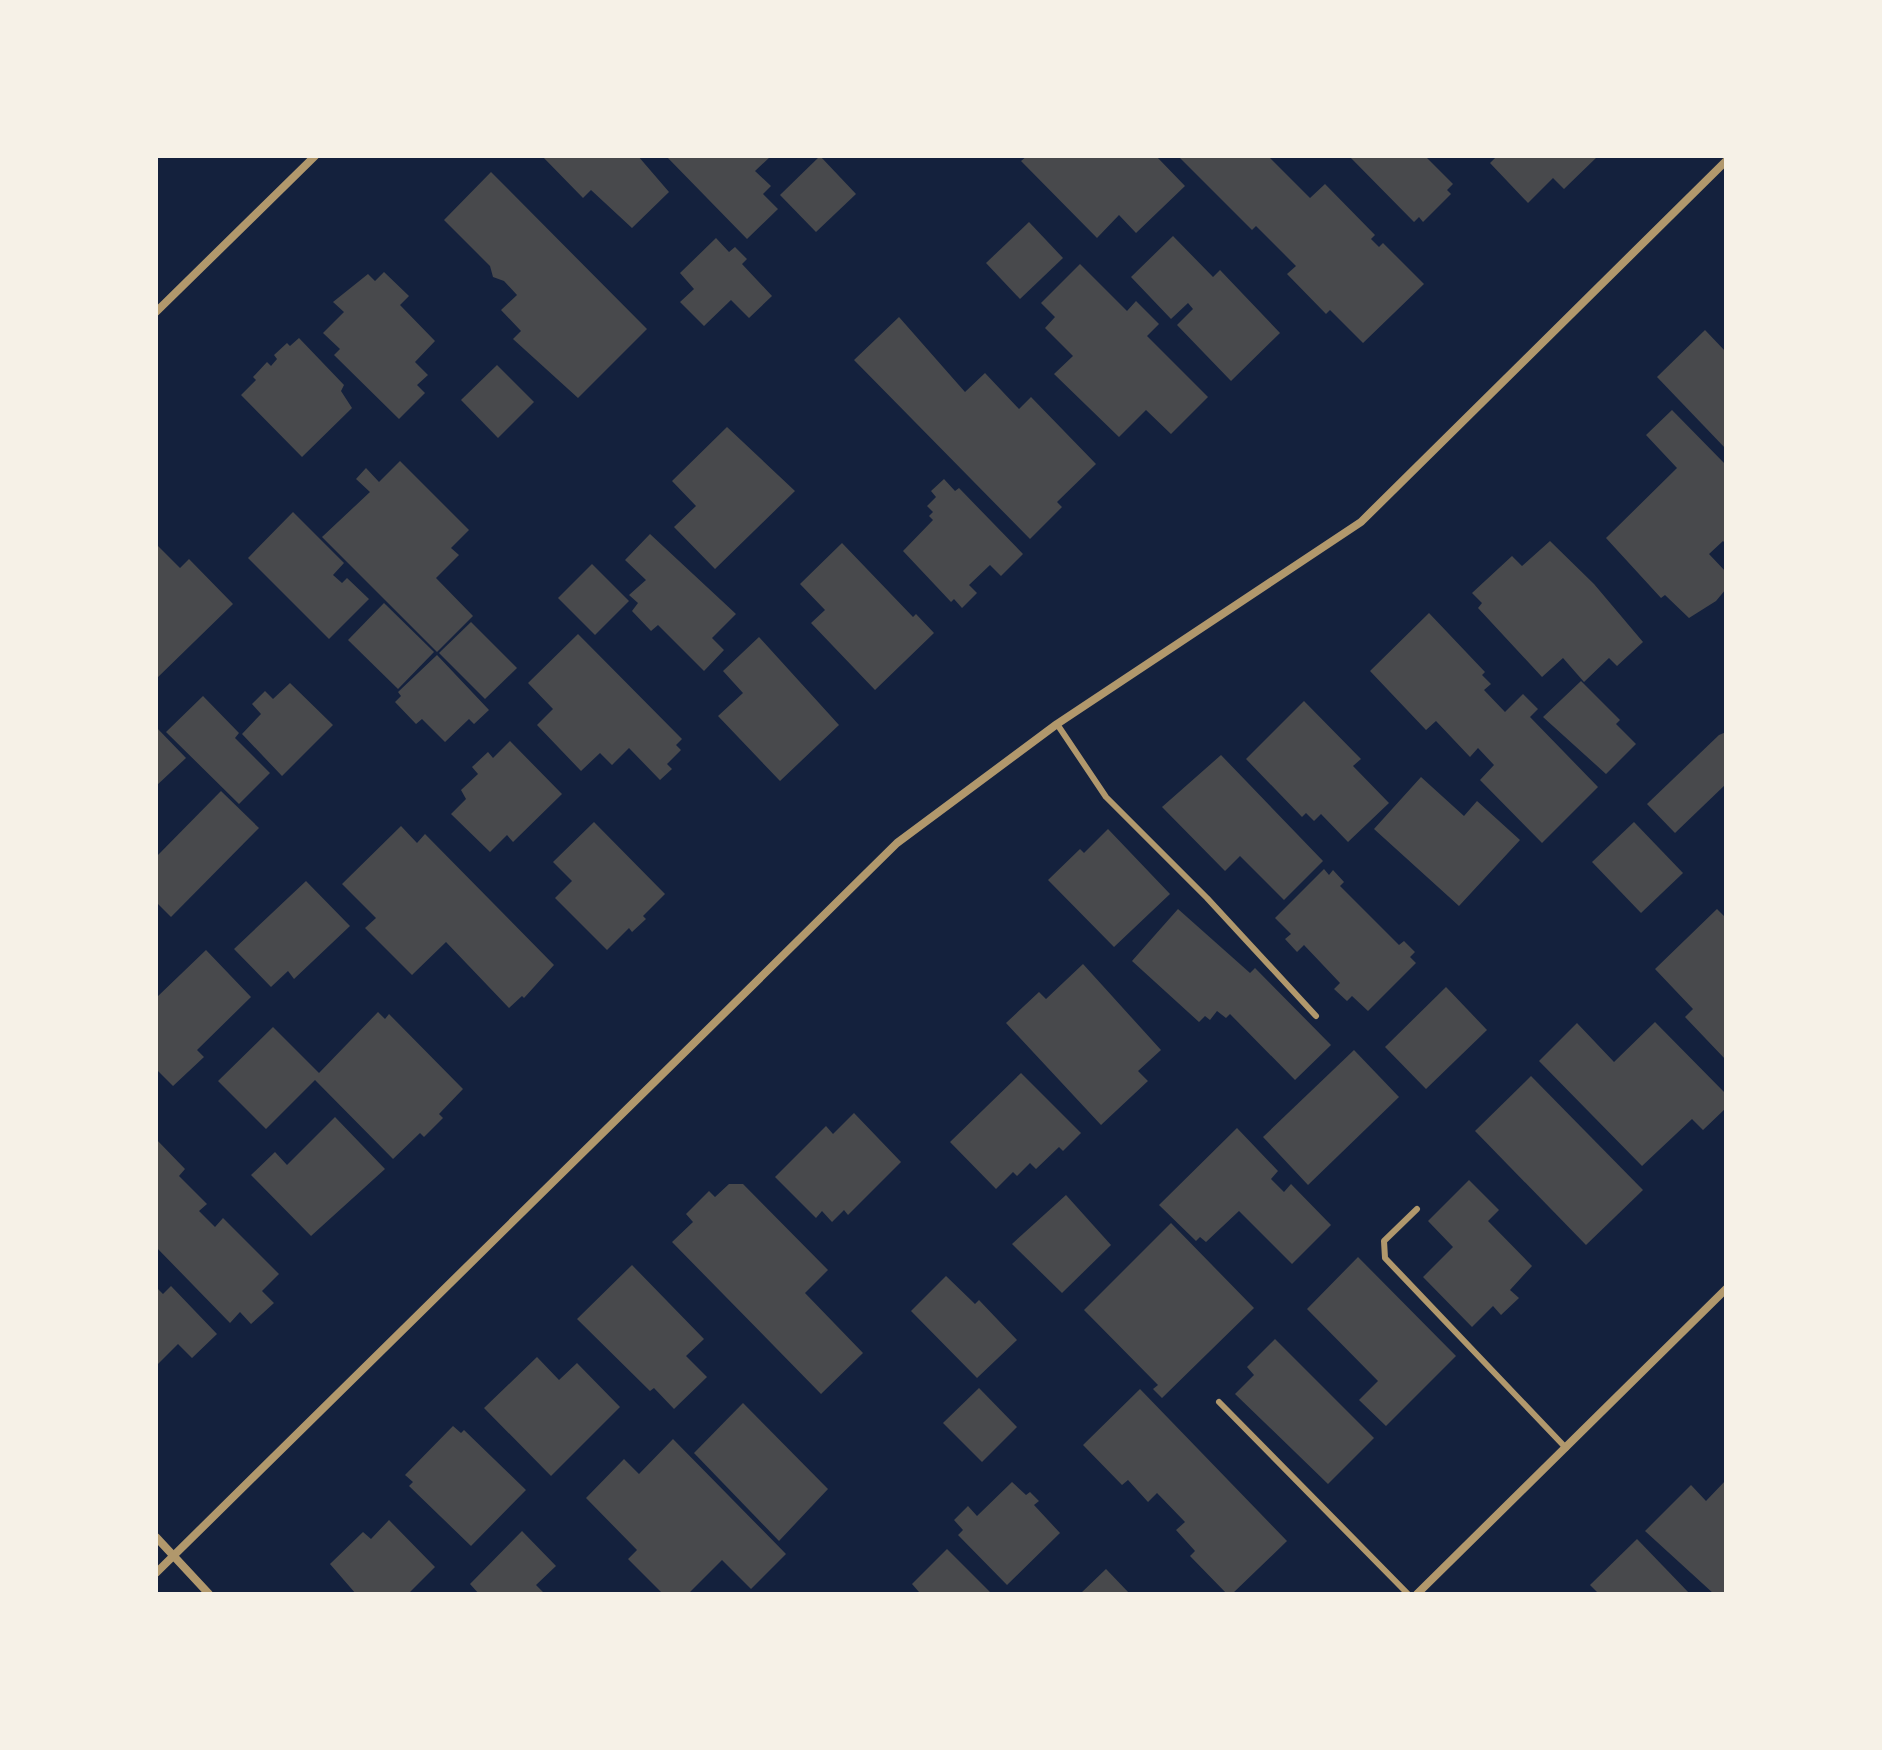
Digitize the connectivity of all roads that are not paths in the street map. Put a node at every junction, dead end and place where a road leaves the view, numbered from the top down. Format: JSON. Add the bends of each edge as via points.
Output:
{"nodes":[{"id":1,"x":315,"y":156,"type":"edge"},
{"id":2,"x":1726,"y":161,"type":"edge"},
{"id":3,"x":156,"y":312,"type":"edge"},
{"id":4,"x":1057,"y":724,"type":"junction"},
{"id":5,"x":1316,"y":1016,"type":"dead end"},
{"id":6,"x":1417,"y":1209,"type":"dead end"},
{"id":7,"x":1726,"y":1289,"type":"edge"},
{"id":8,"x":1219,"y":1402,"type":"dead end"},
{"id":9,"x":1566,"y":1448,"type":"junction"},
{"id":10,"x":156,"y":1537,"type":"edge"},
{"id":11,"x":173,"y":1556,"type":"junction"},
{"id":12,"x":156,"y":1573,"type":"edge"},
{"id":13,"x":209,"y":1594,"type":"edge"},
{"id":14,"x":1408,"y":1594,"type":"edge"},
{"id":15,"x":1417,"y":1594,"type":"edge"}],
"edges":[{"from":1,"to":3,"type":"street"},
{"from":2,"to":4,"type":"street","via":[[1361,522]]},
{"from":4,"to":5,"type":"lane","via":[[1106,797]]},
{"from":4,"to":11,"type":"street","via":[[897,843]]},
{"from":6,"to":9,"type":"lane","via":[[1384,1241],[1385,1258]]},
{"from":7,"to":9,"type":"street"},
{"from":8,"to":14,"type":"lane"},
{"from":9,"to":15,"type":"street"},
{"from":10,"to":11,"type":"street"},
{"from":11,"to":12,"type":"street"},
{"from":11,"to":13,"type":"street"}]}
